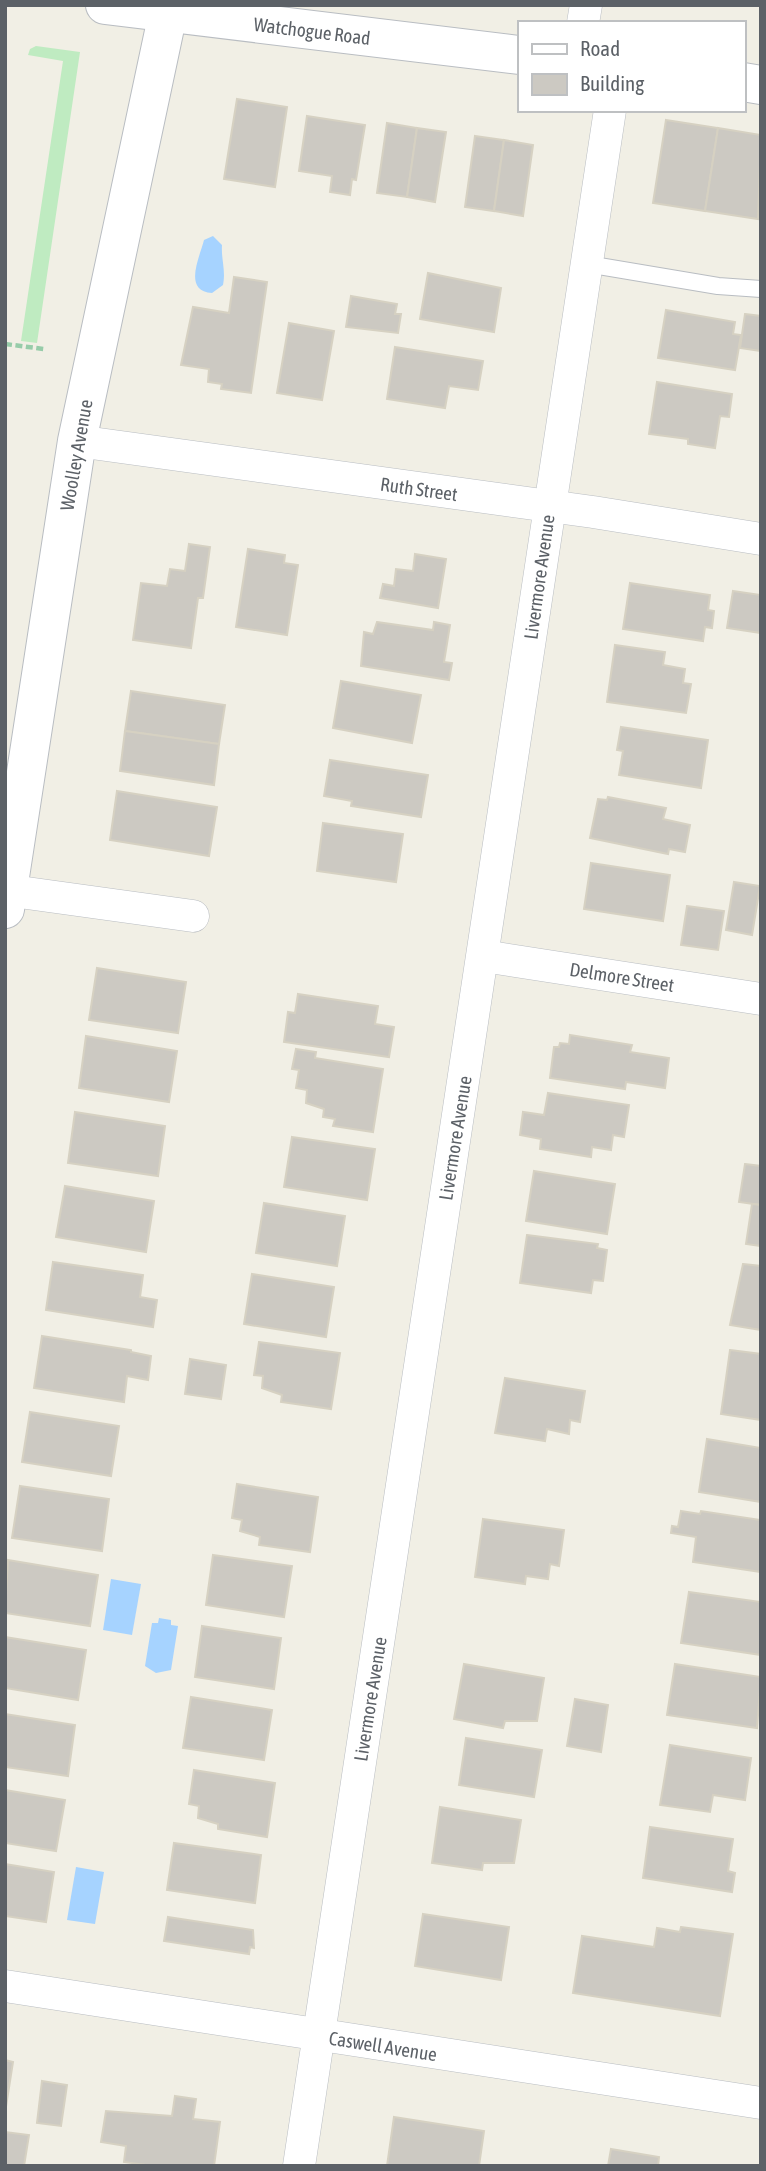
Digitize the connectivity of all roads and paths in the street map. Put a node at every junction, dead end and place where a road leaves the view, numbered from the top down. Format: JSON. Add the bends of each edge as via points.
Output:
{"nodes":[{"id":1,"x":105,"y":5,"type":"edge"},
{"id":2,"x":168,"y":9,"type":"edge"},
{"id":3,"x":518,"y":55,"type":"edge"},
{"id":4,"x":610,"y":112,"type":"edge"},
{"id":5,"x":587,"y":264,"type":"junction"},
{"id":6,"x":761,"y":289,"type":"edge"},
{"id":7,"x":5,"y":344,"type":"edge"},
{"id":8,"x":44,"y":349,"type":"dead end"},
{"id":9,"x":77,"y":441,"type":"junction"},
{"id":10,"x":549,"y":508,"type":"junction"},
{"id":11,"x":761,"y":539,"type":"edge"},
{"id":12,"x":6,"y":896,"type":"edge"},
{"id":13,"x":193,"y":916,"type":"dead end"},
{"id":14,"x":483,"y":956,"type":"junction"},
{"id":15,"x":761,"y":999,"type":"edge"},
{"id":16,"x":5,"y":1986,"type":"edge"},
{"id":17,"x":319,"y":2036,"type":"junction"},
{"id":18,"x":761,"y":2103,"type":"edge"},
{"id":19,"x":299,"y":2166,"type":"edge"}],
"edges":[{"from":1,"to":2,"type":"street","name":"Watchogue Road"},
{"from":2,"to":3,"type":"street","name":"Watchogue Road"},
{"from":2,"to":9,"type":"street","name":"Woolley Avenue"},
{"from":4,"to":5,"type":"street","name":"Livermore Avenue"},
{"from":5,"to":6,"type":"lane"},
{"from":5,"to":10,"type":"street","name":"Livermore Avenue"},
{"from":7,"to":8,"type":"path"},
{"from":9,"to":10,"type":"street","name":"Ruth Street"},
{"from":9,"to":12,"type":"street","name":"Woolley Avenue"},
{"from":10,"to":11,"type":"street","name":"Ruth Street"},
{"from":10,"to":14,"type":"street","name":"Livermore Avenue"},
{"from":12,"to":13,"type":"street"},
{"from":14,"to":15,"type":"street","name":"Delmore Street"},
{"from":14,"to":17,"type":"street","name":"Livermore Avenue"},
{"from":16,"to":17,"type":"street","name":"Caswell Avenue"},
{"from":17,"to":18,"type":"street","name":"Caswell Avenue"},
{"from":17,"to":19,"type":"street","name":"Livermore Avenue"}]}
